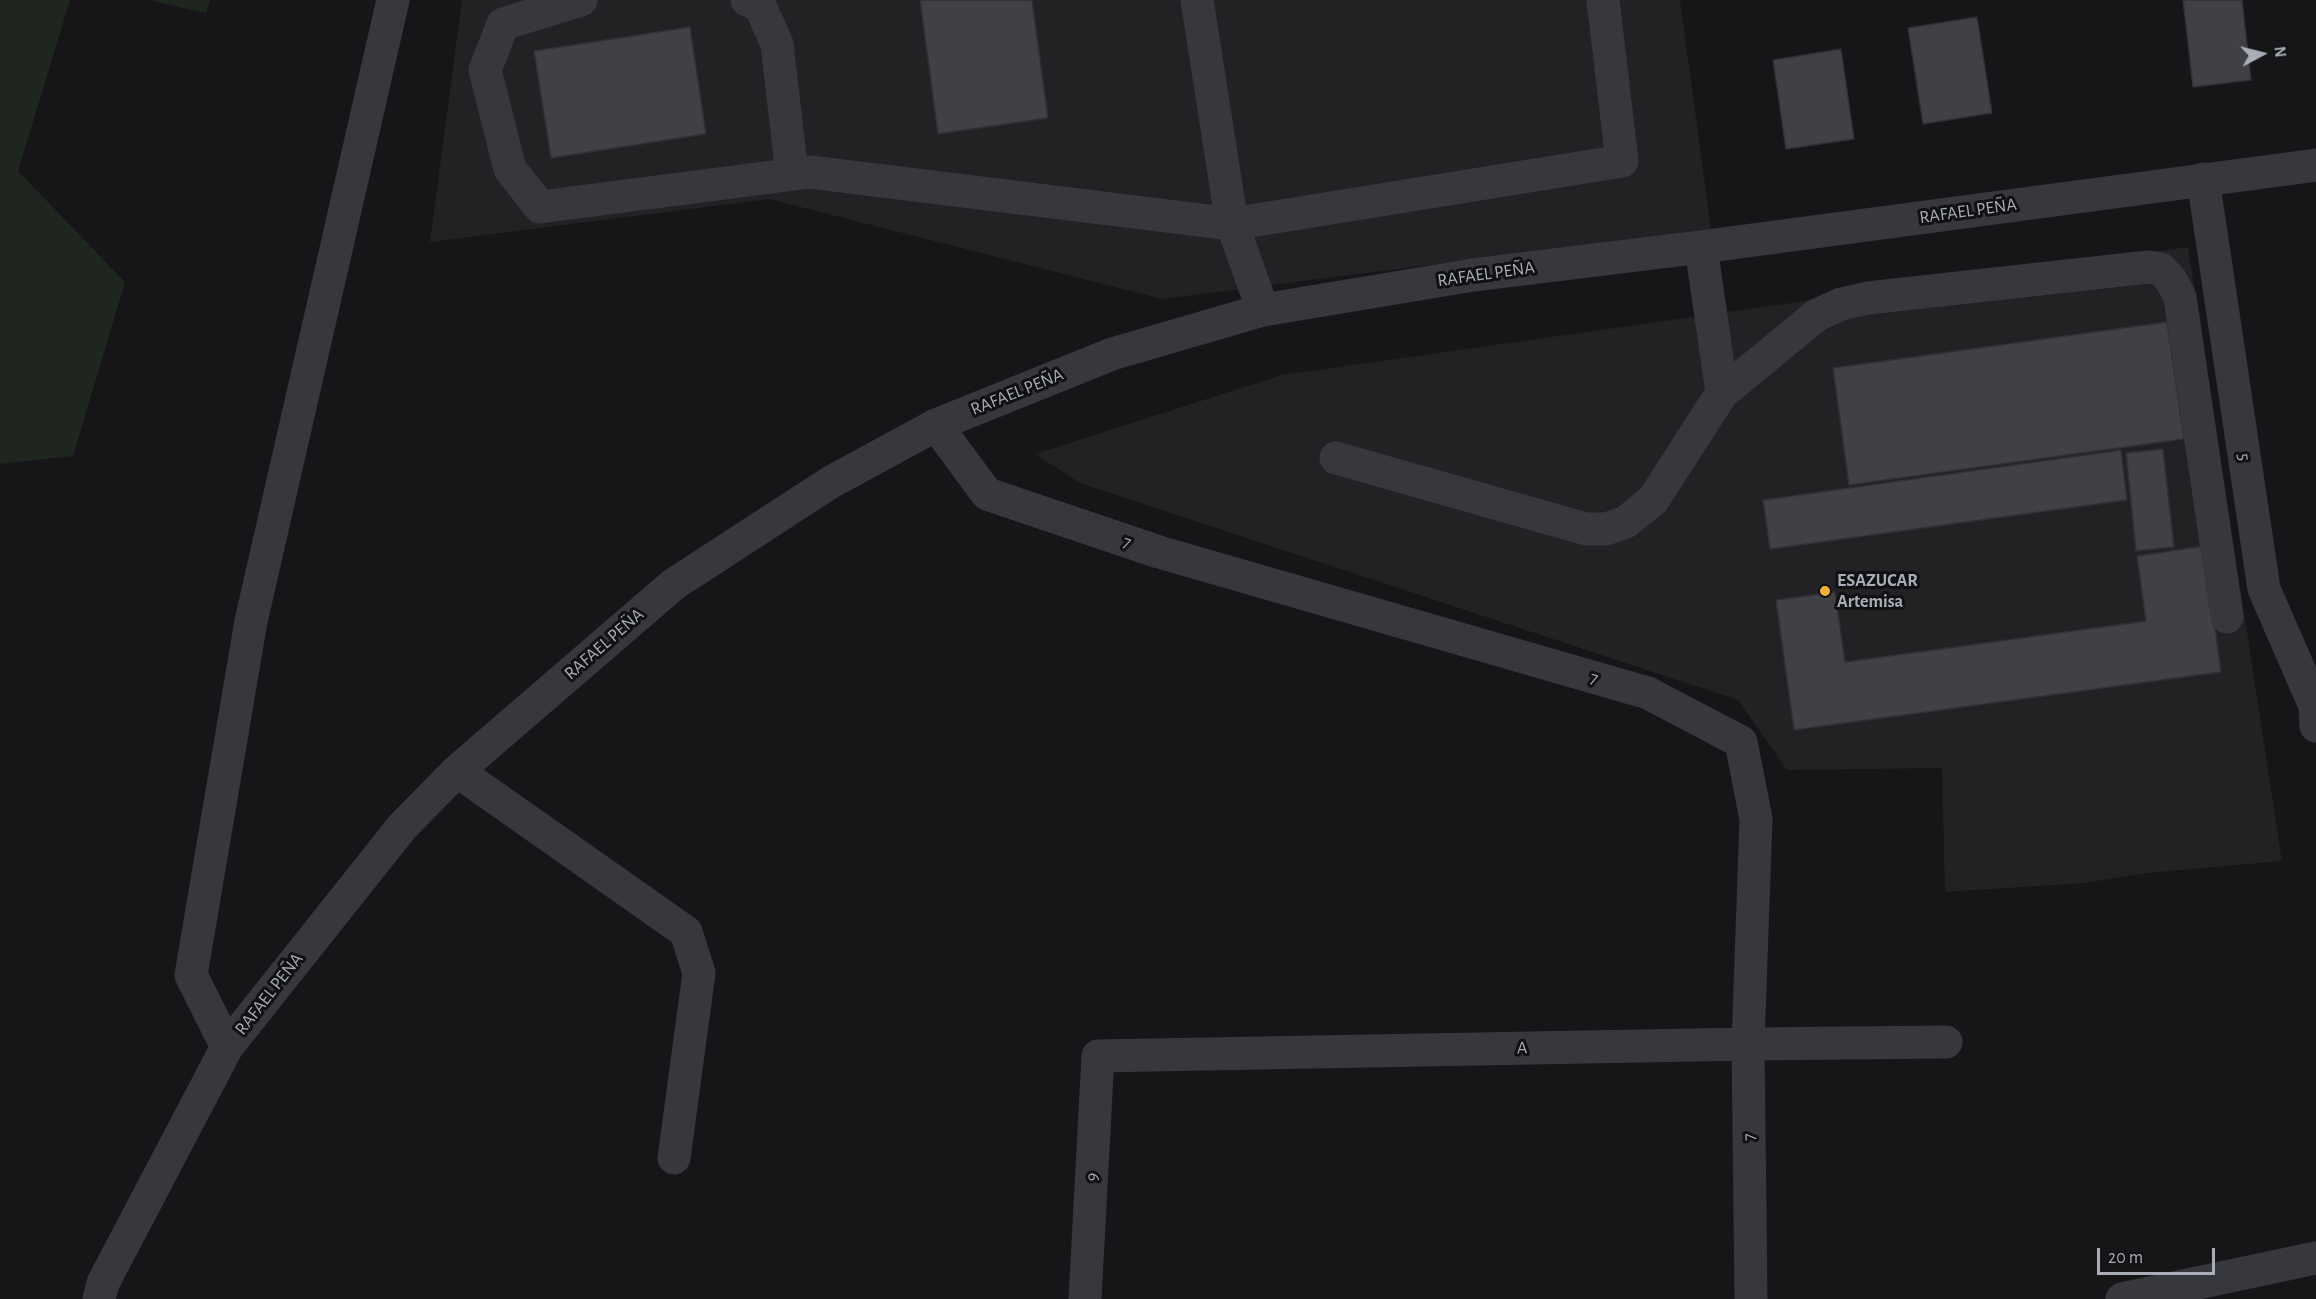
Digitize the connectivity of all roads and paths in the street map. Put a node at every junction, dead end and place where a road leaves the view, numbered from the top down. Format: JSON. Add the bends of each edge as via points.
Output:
{"nodes":[{"id":1,"x":393,"y":0,"type":"edge"},
{"id":2,"x":581,"y":0,"type":"edge"},
{"id":3,"x":747,"y":0,"type":"edge"},
{"id":4,"x":1197,"y":0,"type":"edge"},
{"id":5,"x":1604,"y":0,"type":"edge"},
{"id":6,"x":2316,"y":165,"type":"edge"},
{"id":7,"x":792,"y":174,"type":"junction"},
{"id":8,"x":2203,"y":179,"type":"junction"},
{"id":9,"x":1232,"y":224,"type":"junction"},
{"id":10,"x":1701,"y":247,"type":"junction"},
{"id":11,"x":1263,"y":310,"type":"junction"},
{"id":12,"x":1722,"y":393,"type":"junction"},
{"id":13,"x":936,"y":425,"type":"junction"},
{"id":14,"x":1336,"y":458,"type":"dead end"},
{"id":15,"x":2228,"y":617,"type":"dead end"},
{"id":16,"x":2316,"y":726,"type":"edge"},
{"id":17,"x":457,"y":771,"type":"junction"},
{"id":18,"x":1946,"y":1042,"type":"dead end"},
{"id":19,"x":1748,"y":1044,"type":"junction"},
{"id":20,"x":227,"y":1047,"type":"junction"},
{"id":21,"x":1098,"y":1056,"type":"joint"},
{"id":22,"x":674,"y":1158,"type":"dead end"},
{"id":23,"x":2316,"y":1258,"type":"edge"},
{"id":24,"x":99,"y":1299,"type":"edge"},
{"id":25,"x":1085,"y":1299,"type":"edge"},
{"id":26,"x":1751,"y":1299,"type":"edge"},
{"id":27,"x":2122,"y":1299,"type":"edge"}],
"edges":[{"from":1,"to":20,"type":"street","via":[[251,621],[191,975]]},
{"from":2,"to":7,"type":"street","via":[[503,24],[485,70],[510,169],[540,207]]},
{"from":3,"to":7,"type":"street","via":[[760,6],[777,44]]},
{"from":4,"to":9,"type":"street"},
{"from":5,"to":9,"type":"street","via":[[1622,161]]},
{"from":6,"to":8,"type":"street","name":"RAFAEL PEÑA"},
{"from":7,"to":9,"type":"street","via":[[810,172]]},
{"from":8,"to":10,"type":"street","name":"RAFAEL PEÑA"},
{"from":8,"to":16,"type":"street","name":"5","via":[[2264,589],[2315,706]]},
{"from":9,"to":11,"type":"street"},
{"from":10,"to":11,"type":"street","name":"RAFAEL PEÑA","via":[[1473,275]]},
{"from":10,"to":12,"type":"street"},
{"from":11,"to":13,"type":"street","name":"RAFAEL PEÑA","via":[[1112,354]]},
{"from":12,"to":14,"type":"street","via":[[1653,500],[1626,522],[1606,529],[1586,529]]},
{"from":12,"to":15,"type":"street","via":[[1817,315],[1841,304],[2148,267],[2162,269],[2180,297]]},
{"from":13,"to":17,"type":"street","name":"RAFAEL PEÑA","via":[[831,482],[674,584]]},
{"from":13,"to":19,"type":"street","name":"7","via":[[987,494],[1159,552],[1648,693],[1741,742],[1756,819]]},
{"from":17,"to":20,"type":"street","name":"RAFAEL PEÑA","via":[[402,827]]},
{"from":17,"to":22,"type":"street","via":[[686,932],[699,973]]},
{"from":18,"to":19,"type":"street","name":"A"},
{"from":19,"to":21,"type":"street","name":"A"},
{"from":19,"to":26,"type":"street","name":"7"},
{"from":20,"to":24,"type":"street","name":"RAFAEL PEÑA","via":[[103,1283]]},
{"from":21,"to":25,"type":"street","name":"9"},
{"from":23,"to":27,"type":"street"}]}
